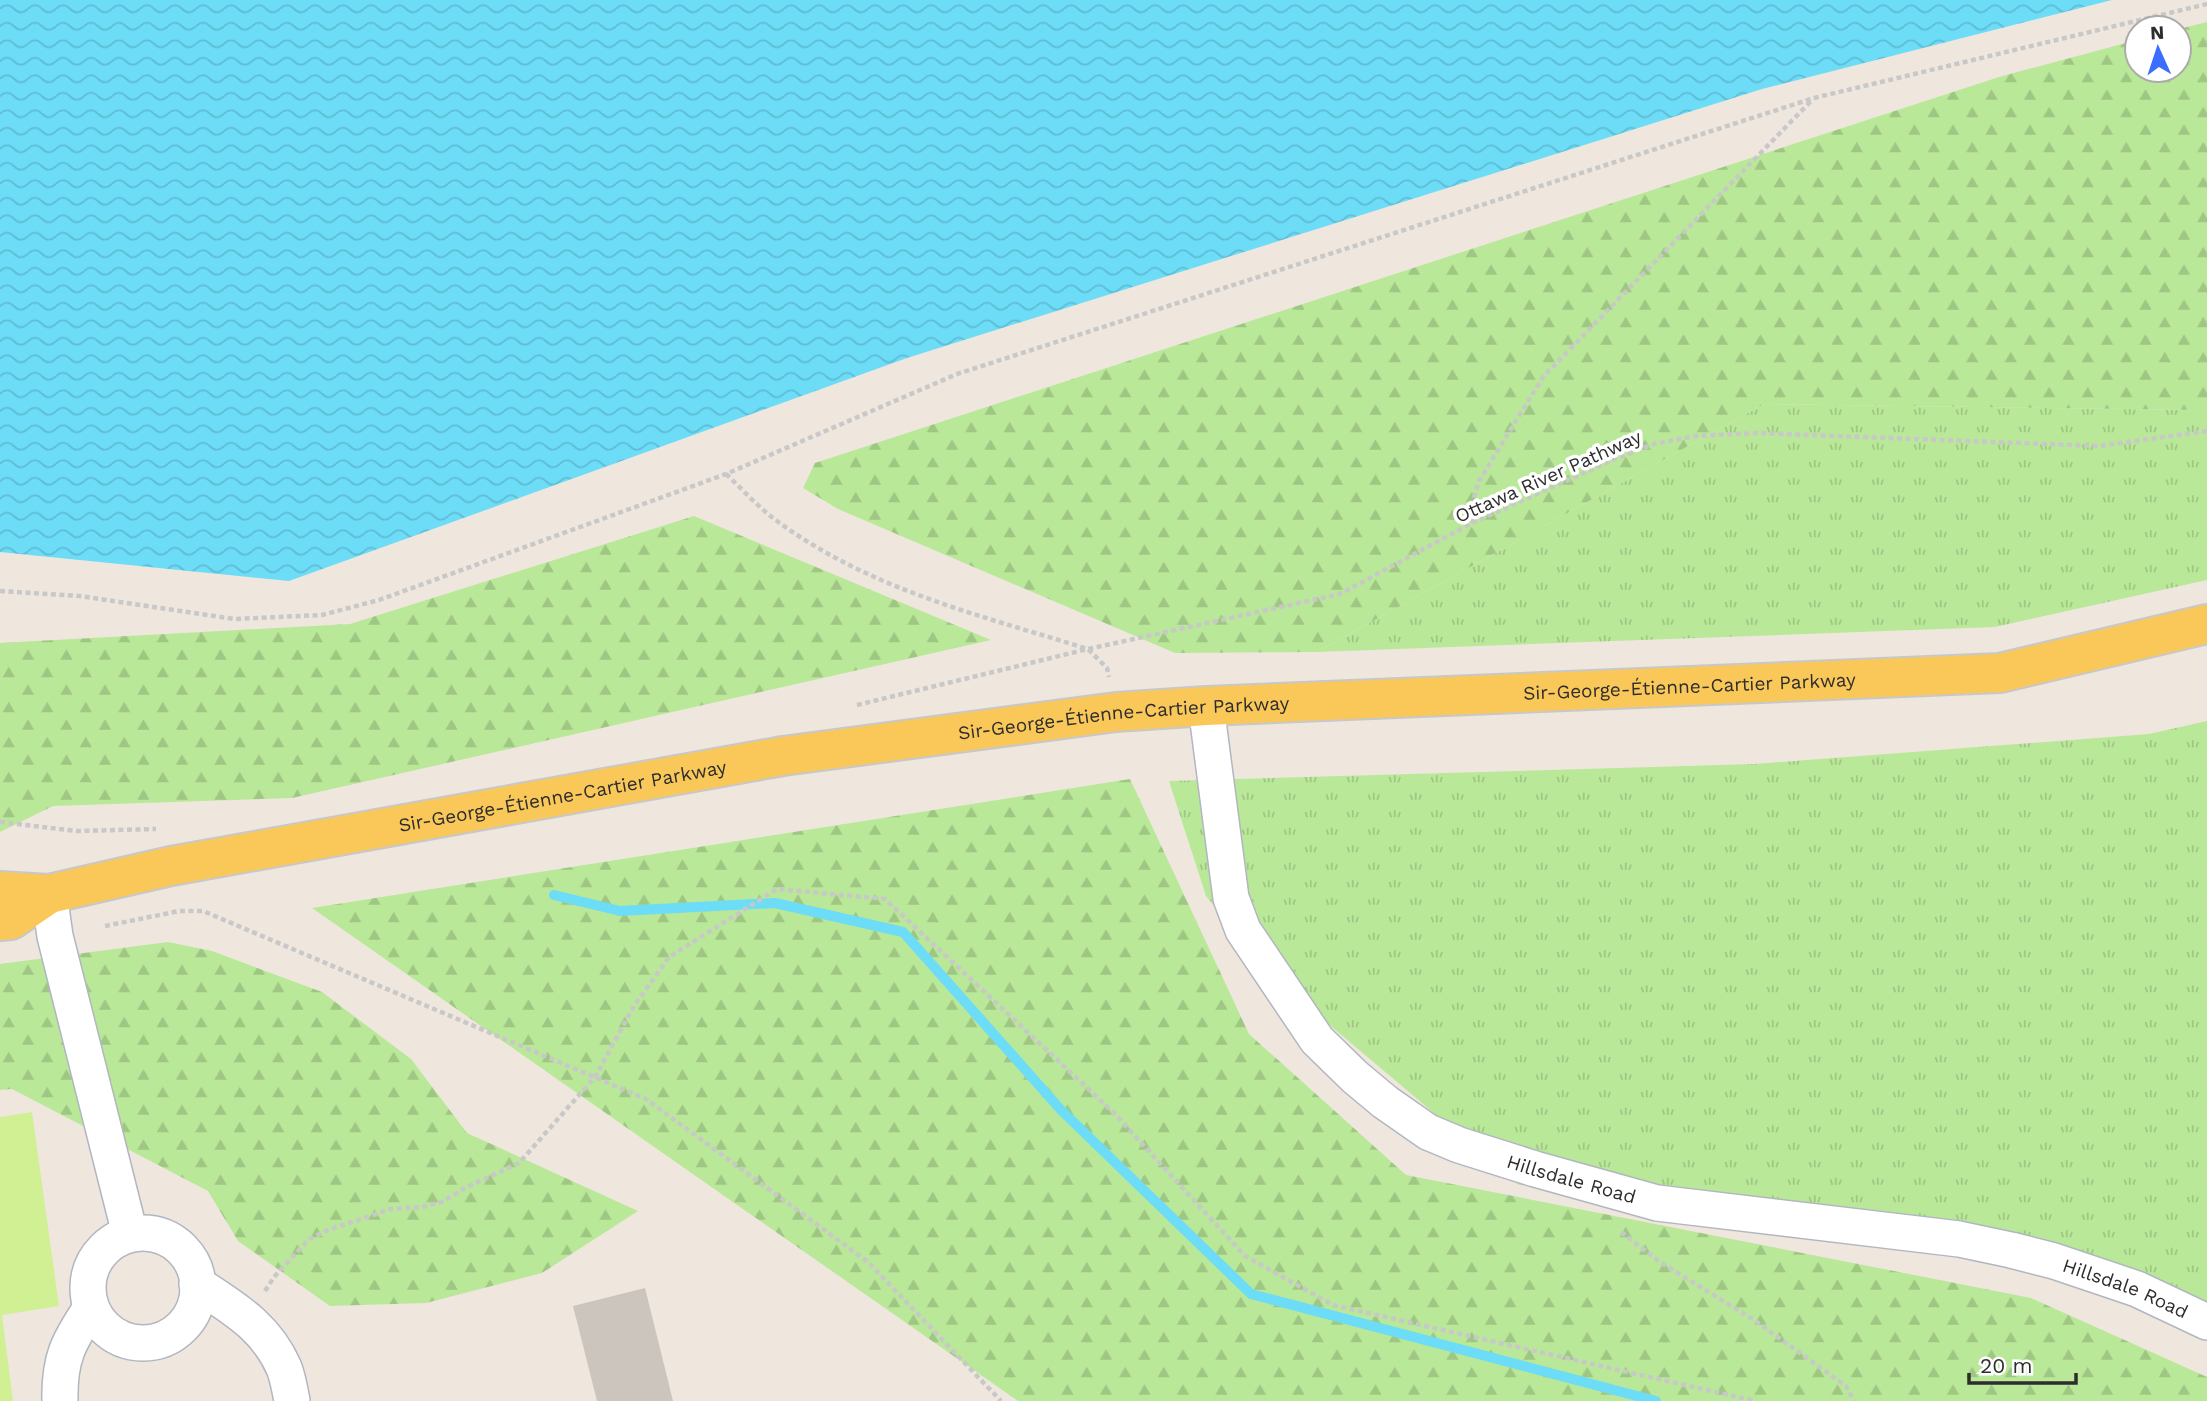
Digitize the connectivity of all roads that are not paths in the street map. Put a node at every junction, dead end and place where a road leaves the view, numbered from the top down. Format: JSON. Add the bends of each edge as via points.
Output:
{"nodes":[{"id":1,"x":2207,"y":624,"type":"edge"},
{"id":2,"x":1206,"y":706,"type":"junction"},
{"id":3,"x":0,"y":891,"type":"edge"},
{"id":4,"x":49,"y":894,"type":"junction"},
{"id":5,"x":0,"y":921,"type":"edge"},
{"id":6,"x":130,"y":1234,"type":"junction"},
{"id":7,"x":197,"y":1283,"type":"junction"},
{"id":8,"x":91,"y":1308,"type":"junction"},
{"id":9,"x":2207,"y":1322,"type":"edge"},
{"id":10,"x":60,"y":1401,"type":"edge"},
{"id":11,"x":292,"y":1401,"type":"edge"}],
"edges":[{"from":1,"to":2,"type":"main road","name":"Sir-George-Étienne-Cartier Parkway","via":[[2000,673]]},
{"from":2,"to":4,"type":"main road","name":"Sir-George-Étienne-Cartier Parkway","via":[[1116,712],[783,756],[171,866]]},
{"from":2,"to":9,"type":"street","name":"Hillsdale Road","via":[[1231,898],[1243,930],[1317,1040],[1354,1077],[1429,1132],[1657,1203],[1959,1239],[2011,1250],[2137,1289]]},
{"from":3,"to":4,"type":"main road","name":"Sir-George-Étienne-Cartier Parkway"},
{"from":4,"to":5,"type":"main road","name":"Sir-George-Étienne-Cartier Parkway","via":[[11,920]]},
{"from":4,"to":6,"type":"street","via":[[57,943]]},
{"from":6,"to":7,"type":"street","via":[[165,1237],[179,1247],[191,1261]]},
{"from":6,"to":8,"type":"street","via":[[112,1241],[90,1271]]},
{"from":7,"to":8,"type":"street","via":[[192,1312],[183,1326],[152,1343],[115,1336]]},
{"from":7,"to":11,"type":"street","via":[[261,1331],[284,1368]]},
{"from":8,"to":10,"type":"street","via":[[64,1353]]}]}
